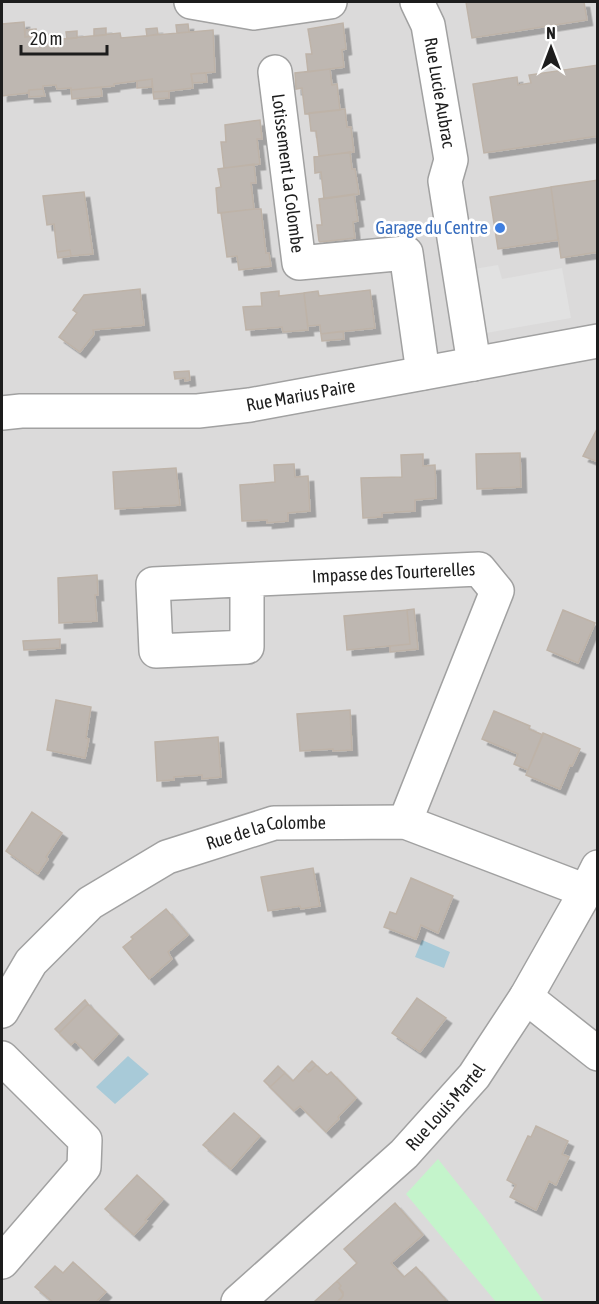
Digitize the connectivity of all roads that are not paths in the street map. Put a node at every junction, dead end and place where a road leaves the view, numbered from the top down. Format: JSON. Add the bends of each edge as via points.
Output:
{"nodes":[{"id":1,"x":191,"y":2,"type":"edge"},
{"id":2,"x":330,"y":2,"type":"edge"},
{"id":3,"x":417,"y":2,"type":"edge"},
{"id":4,"x":275,"y":72,"type":"dead end"},
{"id":5,"x":597,"y":341,"type":"edge"},
{"id":6,"x":474,"y":364,"type":"junction"},
{"id":7,"x":423,"y":374,"type":"junction"},
{"id":8,"x":2,"y":413,"type":"edge"},
{"id":9,"x":247,"y":581,"type":"dead end"},
{"id":10,"x":405,"y":822,"type":"junction"},
{"id":11,"x":592,"y":879,"type":"edge"},
{"id":12,"x":526,"y":997,"type":"junction"},
{"id":13,"x":2,"y":1011,"type":"edge"},
{"id":14,"x":597,"y":1054,"type":"edge"},
{"id":15,"x":2,"y":1058,"type":"edge"},
{"id":16,"x":2,"y":1262,"type":"edge"},
{"id":17,"x":238,"y":1302,"type":"edge"}],
"edges":[{"from":1,"to":2,"type":"street","via":[[254,13]]},
{"from":3,"to":6,"type":"street","name":"Rue Lucie Aubrac","via":[[428,25],[451,160],[445,181]]},
{"from":4,"to":7,"type":"street","name":"Lotissement La Colombe","via":[[299,263],[406,253]]},
{"from":5,"to":6,"type":"street","name":"Rue Marius Paire"},
{"from":6,"to":7,"type":"street","name":"Rue Marius Paire"},
{"from":7,"to":8,"type":"street","name":"Rue Marius Paire","via":[[198,411]]},
{"from":9,"to":10,"type":"street","name":"Impasse des Tourterelles","via":[[479,569],[497,591]]},
{"from":10,"to":11,"type":"street","name":"Rue de la Colombe"},
{"from":10,"to":13,"type":"street","name":"Rue de la Colombe","via":[[274,823],[167,857],[90,903],[31,962]]},
{"from":11,"to":12,"type":"street","name":"Rue Louis Martel"},
{"from":12,"to":14,"type":"street"},
{"from":12,"to":17,"type":"street","name":"Rue Louis Martel","via":[[474,1076],[405,1154]]},
{"from":15,"to":16,"type":"street","via":[[85,1140],[85,1149],[84,1167]]}]}
